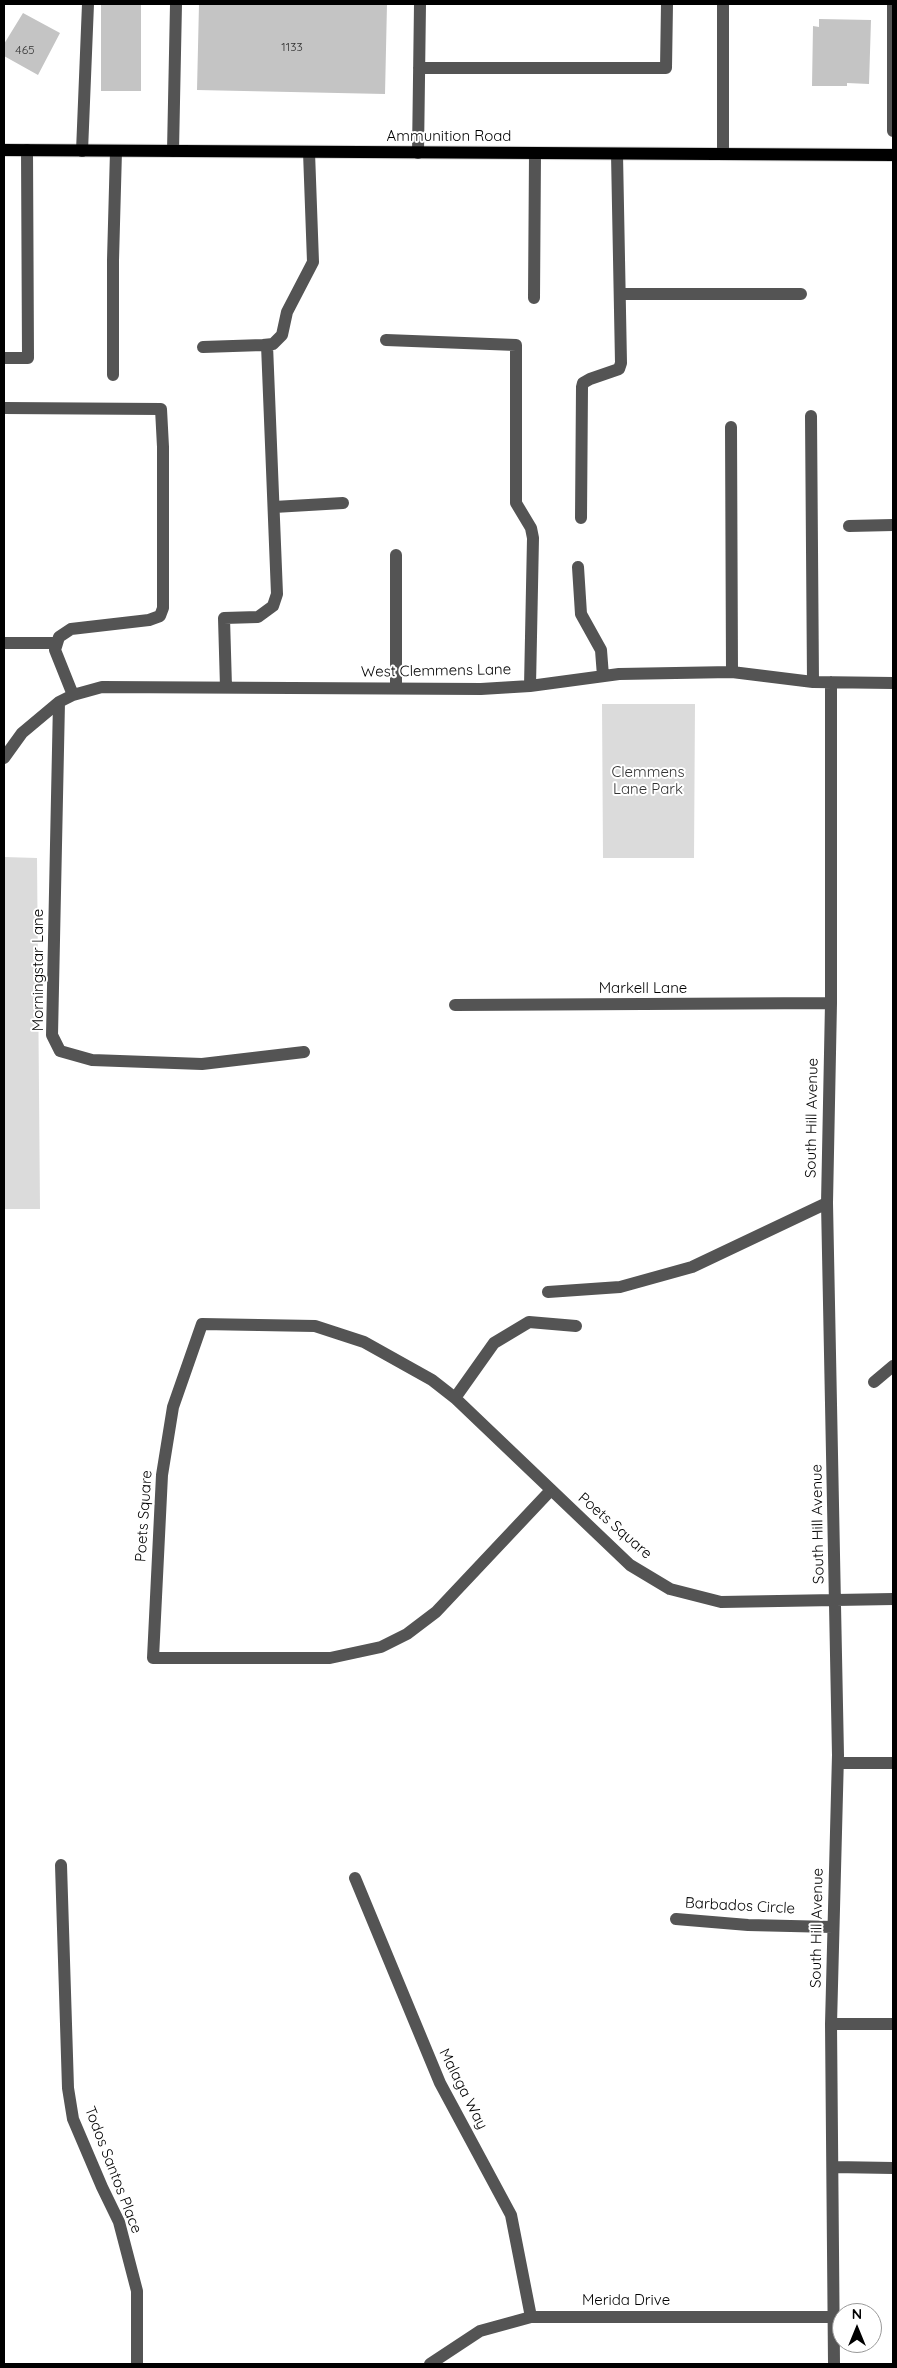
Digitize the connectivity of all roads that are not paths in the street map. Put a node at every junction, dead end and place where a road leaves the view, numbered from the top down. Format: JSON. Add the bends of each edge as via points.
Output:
{"nodes":[{"id":1,"x":88,"y":4,"type":"edge"},
{"id":2,"x":176,"y":4,"type":"edge"},
{"id":3,"x":420,"y":4,"type":"edge"},
{"id":4,"x":667,"y":4,"type":"edge"},
{"id":5,"x":723,"y":4,"type":"edge"},
{"id":6,"x":893,"y":4,"type":"edge"},
{"id":7,"x":419,"y":68,"type":"junction"},
{"id":8,"x":893,"y":88,"type":"edge"},
{"id":9,"x":893,"y":131,"type":"edge"},
{"id":10,"x":4,"y":150,"type":"edge"},
{"id":11,"x":27,"y":150,"type":"junction"},
{"id":12,"x":82,"y":151,"type":"junction"},
{"id":13,"x":116,"y":151,"type":"junction"},
{"id":14,"x":172,"y":151,"type":"junction"},
{"id":15,"x":309,"y":152,"type":"junction"},
{"id":16,"x":418,"y":152,"type":"junction"},
{"id":17,"x":535,"y":153,"type":"junction"},
{"id":18,"x":617,"y":154,"type":"junction"},
{"id":19,"x":723,"y":154,"type":"junction"},
{"id":20,"x":893,"y":155,"type":"edge"},
{"id":21,"x":620,"y":294,"type":"junction"},
{"id":22,"x":801,"y":294,"type":"dead end"},
{"id":23,"x":534,"y":298,"type":"dead end"},
{"id":24,"x":386,"y":340,"type":"dead end"},
{"id":25,"x":267,"y":345,"type":"junction"},
{"id":26,"x":202,"y":347,"type":"dead end"},
{"id":27,"x":4,"y":358,"type":"edge"},
{"id":28,"x":113,"y":375,"type":"dead end"},
{"id":29,"x":4,"y":408,"type":"edge"},
{"id":30,"x":811,"y":416,"type":"dead end"},
{"id":31,"x":731,"y":427,"type":"dead end"},
{"id":32,"x":343,"y":503,"type":"dead end"},
{"id":33,"x":274,"y":508,"type":"junction"},
{"id":34,"x":581,"y":518,"type":"dead end"},
{"id":35,"x":893,"y":525,"type":"edge"},
{"id":36,"x":849,"y":526,"type":"dead end"},
{"id":37,"x":396,"y":555,"type":"dead end"},
{"id":38,"x":578,"y":567,"type":"dead end"},
{"id":39,"x":4,"y":643,"type":"edge"},
{"id":40,"x":56,"y":643,"type":"junction"},
{"id":41,"x":732,"y":672,"type":"junction"},
{"id":42,"x":603,"y":676,"type":"junction"},
{"id":43,"x":813,"y":682,"type":"junction"},
{"id":44,"x":830,"y":682,"type":"junction"},
{"id":45,"x":893,"y":683,"type":"edge"},
{"id":46,"x":530,"y":686,"type":"junction"},
{"id":47,"x":226,"y":687,"type":"junction"},
{"id":48,"x":396,"y":688,"type":"junction"},
{"id":49,"x":73,"y":694,"type":"junction"},
{"id":50,"x":59,"y":702,"type":"junction"},
{"id":51,"x":4,"y":758,"type":"edge"},
{"id":52,"x":830,"y":1003,"type":"junction"},
{"id":53,"x":455,"y":1005,"type":"dead end"},
{"id":54,"x":304,"y":1052,"type":"dead end"},
{"id":55,"x":827,"y":1203,"type":"junction"},
{"id":56,"x":548,"y":1292,"type":"dead end"},
{"id":57,"x":576,"y":1326,"type":"dead end"},
{"id":58,"x":893,"y":1366,"type":"edge"},
{"id":59,"x":874,"y":1382,"type":"dead end"},
{"id":60,"x":455,"y":1398,"type":"junction"},
{"id":61,"x":551,"y":1490,"type":"junction"},
{"id":62,"x":836,"y":1598,"type":"junction"},
{"id":63,"x":893,"y":1599,"type":"edge"},
{"id":64,"x":838,"y":1762,"type":"junction"},
{"id":65,"x":893,"y":1763,"type":"edge"},
{"id":66,"x":61,"y":1866,"type":"dead end"},
{"id":67,"x":355,"y":1878,"type":"dead end"},
{"id":68,"x":676,"y":1919,"type":"dead end"},
{"id":69,"x":832,"y":1926,"type":"junction"},
{"id":70,"x":831,"y":2024,"type":"junction"},
{"id":71,"x":893,"y":2024,"type":"edge"},
{"id":72,"x":832,"y":2167,"type":"junction"},
{"id":73,"x":893,"y":2168,"type":"edge"},
{"id":74,"x":834,"y":2303,"type":"edge"},
{"id":75,"x":531,"y":2317,"type":"junction"},
{"id":76,"x":832,"y":2317,"type":"edge"},
{"id":77,"x":137,"y":2364,"type":"edge"},
{"id":78,"x":430,"y":2364,"type":"edge"}],
"edges":[{"from":1,"to":12,"type":"street"},
{"from":2,"to":14,"type":"street"},
{"from":3,"to":7,"type":"street"},
{"from":4,"to":7,"type":"street","via":[[666,68]]},
{"from":5,"to":19,"type":"street"},
{"from":6,"to":8,"type":"street"},
{"from":7,"to":16,"type":"street"},
{"from":8,"to":9,"type":"street"},
{"from":10,"to":11,"type":"main road","name":"Ammunition Road"},
{"from":11,"to":12,"type":"main road","name":"Ammunition Road"},
{"from":11,"to":27,"type":"street","via":[[28,358]]},
{"from":12,"to":13,"type":"main road","name":"Ammunition Road"},
{"from":13,"to":14,"type":"main road","name":"Ammunition Road"},
{"from":13,"to":28,"type":"street"},
{"from":14,"to":15,"type":"main road","name":"Ammunition Road"},
{"from":15,"to":16,"type":"main road","name":"Ammunition Road"},
{"from":15,"to":25,"type":"street","via":[[313,262],[287,312],[282,336]]},
{"from":16,"to":17,"type":"main road","name":"Ammunition Road"},
{"from":17,"to":18,"type":"main road","name":"Ammunition Road"},
{"from":17,"to":23,"type":"street"},
{"from":18,"to":19,"type":"main road","name":"Ammunition Road"},
{"from":18,"to":21,"type":"street"},
{"from":19,"to":20,"type":"main road","name":"Ammunition Road"},
{"from":21,"to":22,"type":"street"},
{"from":21,"to":34,"type":"street","via":[[619,369],[590,378],[582,387]]},
{"from":24,"to":46,"type":"street","via":[[516,345],[516,503],[531,528],[533,538]]},
{"from":25,"to":26,"type":"street"},
{"from":25,"to":33,"type":"street"},
{"from":29,"to":40,"type":"street","via":[[161,409],[163,608],[160,616],[71,629]]},
{"from":30,"to":43,"type":"street"},
{"from":31,"to":41,"type":"street"},
{"from":32,"to":33,"type":"street"},
{"from":33,"to":47,"type":"street","via":[[277,594],[273,606],[258,617],[224,618]]},
{"from":35,"to":36,"type":"street"},
{"from":37,"to":48,"type":"street"},
{"from":38,"to":42,"type":"street","via":[[580,614],[601,650]]},
{"from":39,"to":40,"type":"street"},
{"from":40,"to":49,"type":"street","via":[[55,650]]},
{"from":41,"to":42,"type":"street","name":"West Clemmens Lane"},
{"from":41,"to":43,"type":"street","name":"West Clemmens Lane"},
{"from":42,"to":46,"type":"street","name":"West Clemmens Lane"},
{"from":43,"to":44,"type":"street","name":"West Clemmens Lane"},
{"from":44,"to":45,"type":"street","name":"West Clemmens Lane"},
{"from":44,"to":52,"type":"street","name":"South Hill Avenue"},
{"from":46,"to":48,"type":"street","name":"West Clemmens Lane"},
{"from":47,"to":48,"type":"street","name":"West Clemmens Lane"},
{"from":47,"to":49,"type":"street","name":"West Clemmens Lane","via":[[102,687]]},
{"from":49,"to":50,"type":"street","name":"West Clemmens Lane"},
{"from":50,"to":51,"type":"street","name":"West Clemmens Lane","via":[[22,733]]},
{"from":50,"to":54,"type":"street","name":"Morningstar Lane","via":[[52,1035],[60,1051],[92,1060],[202,1064]]},
{"from":52,"to":53,"type":"street","name":"Markell Lane"},
{"from":52,"to":55,"type":"street","name":"South Hill Avenue"},
{"from":55,"to":56,"type":"street","via":[[692,1268],[620,1287]]},
{"from":55,"to":62,"type":"street","name":"South Hill Avenue"},
{"from":57,"to":60,"type":"street","via":[[529,1322],[494,1343]]},
{"from":58,"to":59,"type":"street"},
{"from":60,"to":61,"type":"street","name":"Poets Square"},
{"from":60,"to":61,"type":"street","name":"Poets Square","via":[[432,1380],[364,1342],[315,1326],[202,1324],[173,1407],[162,1474],[152,1658],[330,1658],[381,1647],[408,1634],[436,1612]]},
{"from":61,"to":62,"type":"street","name":"Poets Square","via":[[630,1564],[670,1589],[721,1602]]},
{"from":62,"to":63,"type":"street","name":"Poets Square"},
{"from":62,"to":64,"type":"street","name":"South Hill Avenue"},
{"from":64,"to":65,"type":"street"},
{"from":64,"to":69,"type":"street","name":"South Hill Avenue"},
{"from":66,"to":77,"type":"street","name":"Todos Santos Place","via":[[68,2088],[73,2120],[119,2222],[137,2291]]},
{"from":67,"to":75,"type":"street","name":"Malaga Way","via":[[440,2084],[512,2215]]},
{"from":68,"to":69,"type":"street","name":"Barbados Circle","via":[[748,1925]]},
{"from":69,"to":70,"type":"street","name":"South Hill Avenue"},
{"from":70,"to":71,"type":"street"},
{"from":70,"to":72,"type":"street","name":"South Hill Avenue"},
{"from":72,"to":73,"type":"street"},
{"from":72,"to":74,"type":"street","name":"South Hill Avenue"},
{"from":75,"to":76,"type":"street","name":"Merida Drive"},
{"from":75,"to":78,"type":"street","name":"Merida Drive","via":[[480,2331]]}]}
